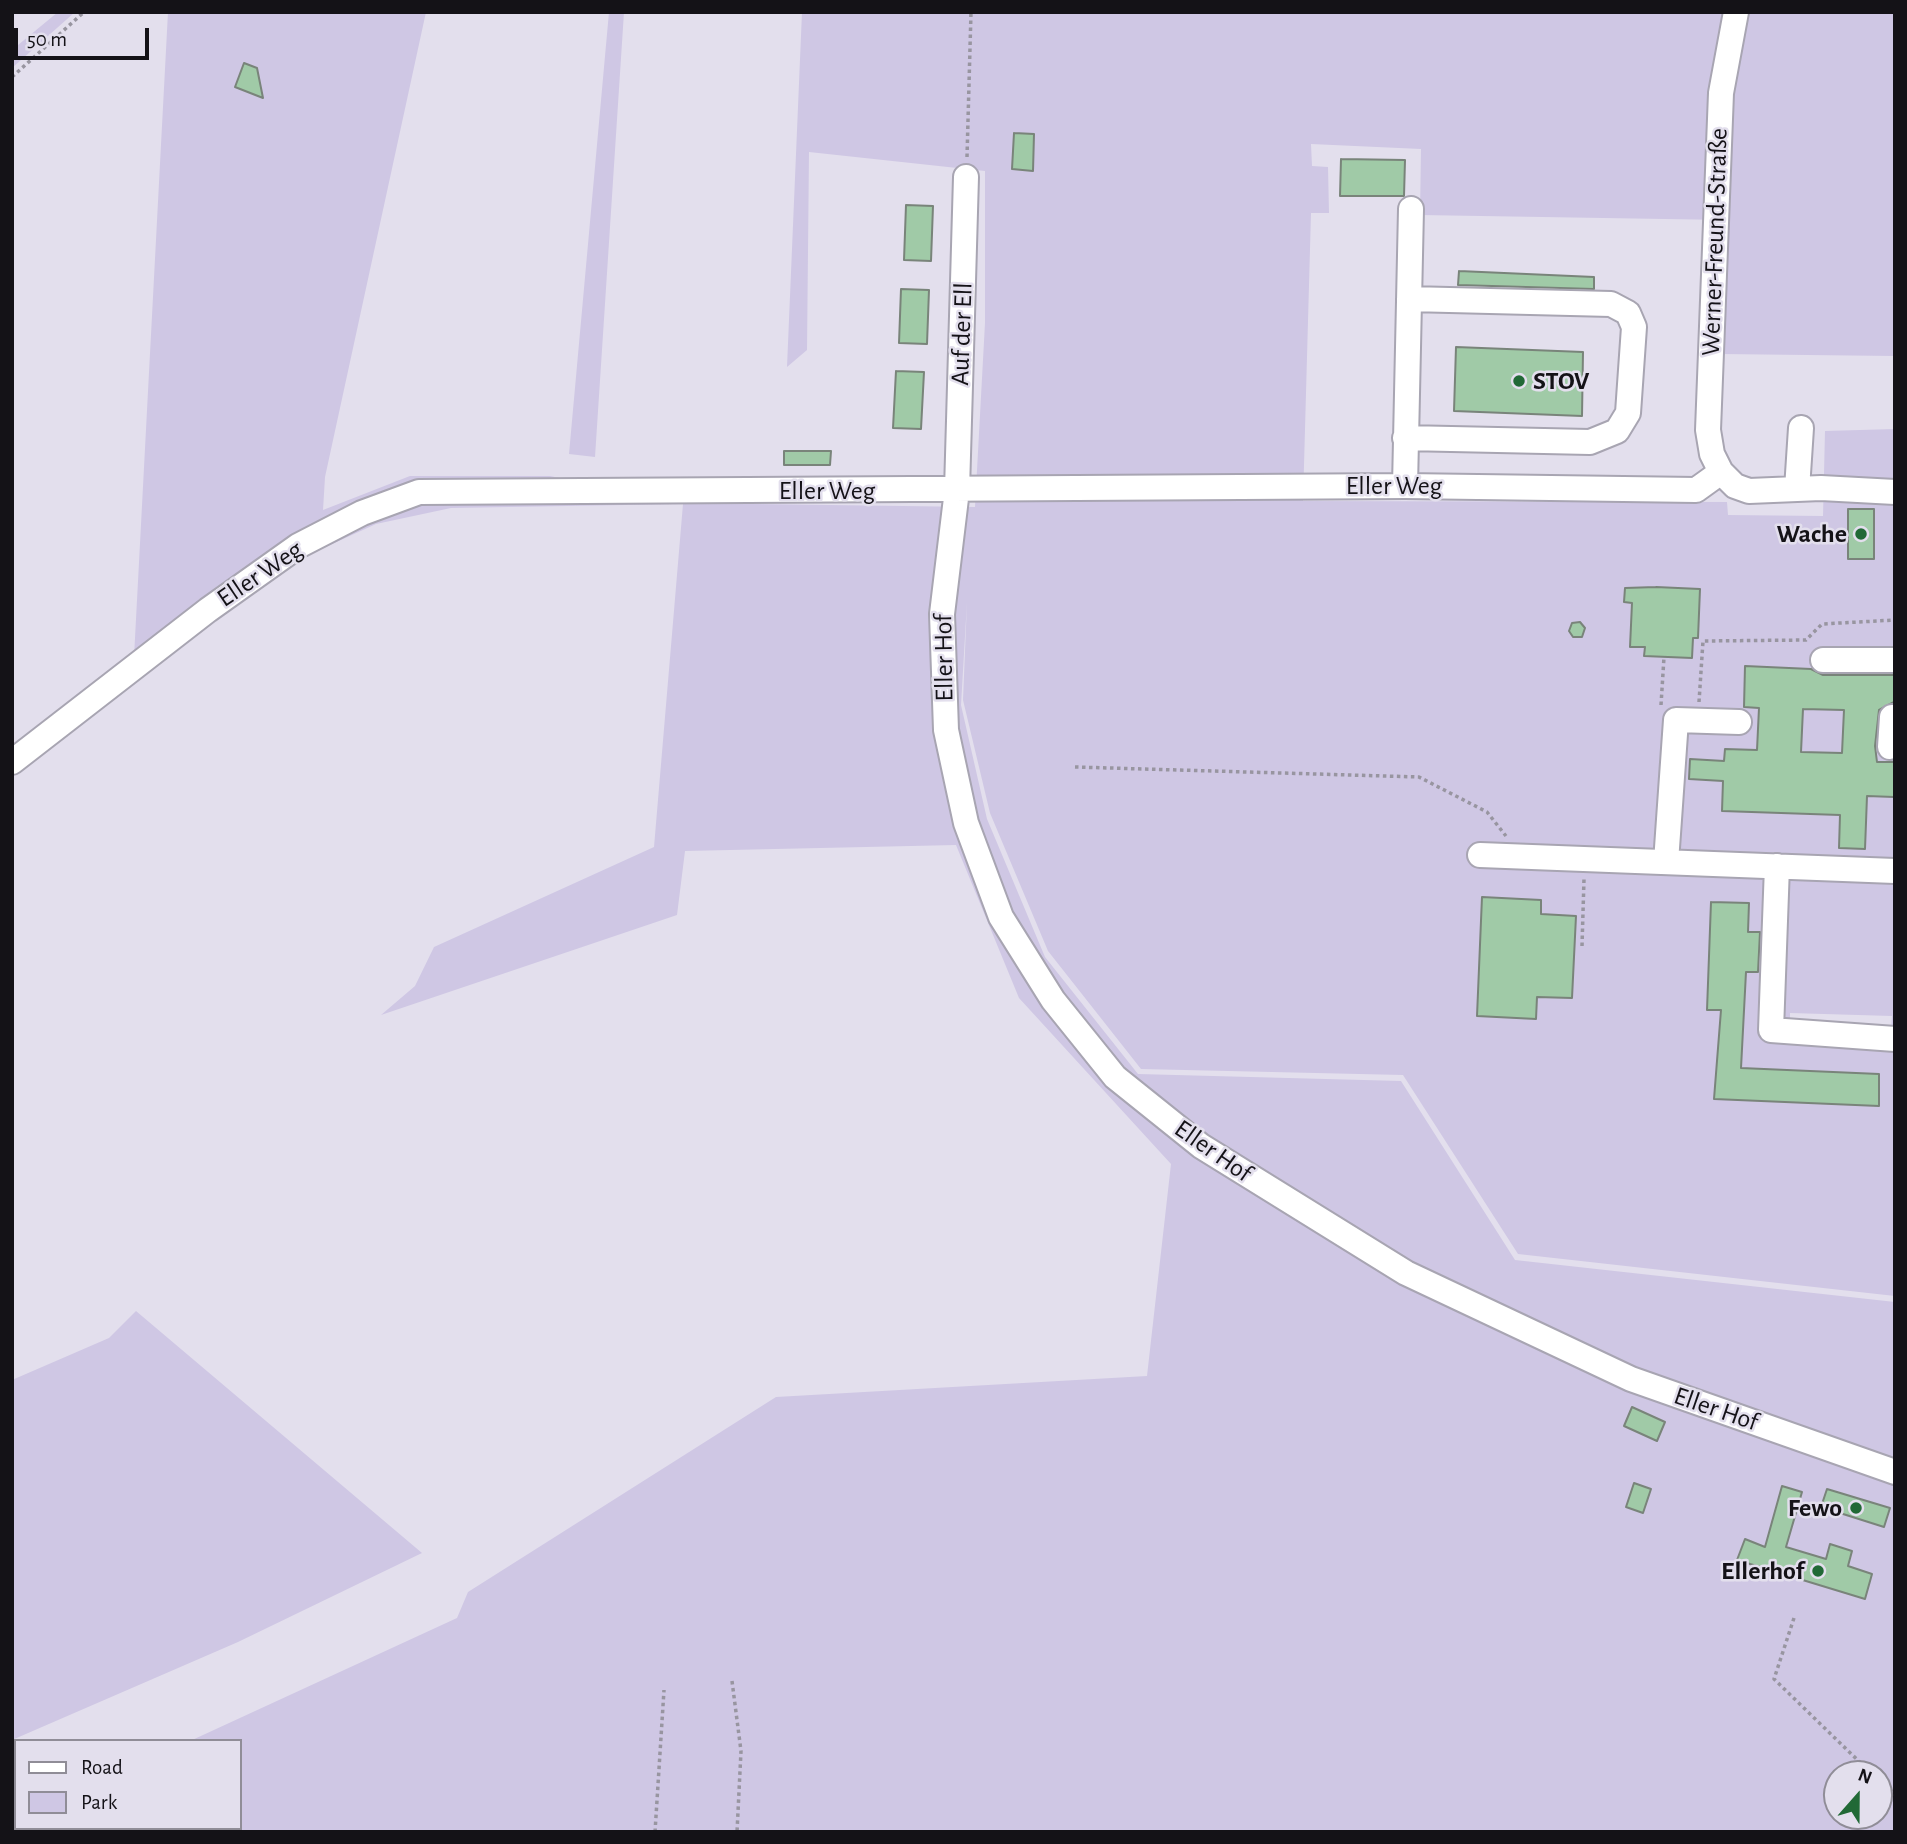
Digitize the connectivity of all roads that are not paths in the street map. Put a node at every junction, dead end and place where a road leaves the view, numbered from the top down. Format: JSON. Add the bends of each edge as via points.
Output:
{"nodes":[{"id":1,"x":1736,"y":12,"type":"edge"},
{"id":2,"x":967,"y":177,"type":"road end"},
{"id":3,"x":1412,"y":209,"type":"dead end"},
{"id":4,"x":1409,"y":299,"type":"junction"},
{"id":5,"x":1801,"y":428,"type":"dead end"},
{"id":6,"x":1405,"y":438,"type":"junction"},
{"id":7,"x":1721,"y":472,"type":"junction"},
{"id":8,"x":1405,"y":486,"type":"junction"},
{"id":9,"x":1797,"y":489,"type":"junction"},
{"id":10,"x":957,"y":490,"type":"junction"},
{"id":11,"x":1895,"y":492,"type":"edge"},
{"id":12,"x":1822,"y":660,"type":"dead end"},
{"id":13,"x":1895,"y":660,"type":"edge"},
{"id":14,"x":1895,"y":717,"type":"edge"},
{"id":15,"x":1739,"y":722,"type":"dead end"},
{"id":16,"x":1890,"y":747,"type":"dead end"},
{"id":17,"x":12,"y":762,"type":"edge"},
{"id":18,"x":1480,"y":855,"type":"dead end"},
{"id":19,"x":1667,"y":862,"type":"junction"},
{"id":20,"x":1777,"y":866,"type":"junction"},
{"id":21,"x":1895,"y":871,"type":"edge"},
{"id":22,"x":1895,"y":1039,"type":"edge"},
{"id":23,"x":1895,"y":1472,"type":"edge"}],
"edges":[{"from":1,"to":7,"type":"street","name":"Werner-Freund-Straße","via":[[1721,93],[1709,416],[1712,454]]},
{"from":2,"to":10,"type":"street","name":"Auf der Ell"},
{"from":3,"to":4,"type":"street"},
{"from":4,"to":6,"type":"street"},
{"from":4,"to":6,"type":"street","via":[[1611,304],[1628,313],[1634,327],[1628,413],[1617,431],[1590,442]]},
{"from":5,"to":9,"type":"street"},
{"from":6,"to":8,"type":"street"},
{"from":7,"to":8,"type":"street","name":"Eller Weg","via":[[1696,489]]},
{"from":7,"to":9,"type":"street","via":[[1735,486],[1749,491]]},
{"from":8,"to":10,"type":"street","name":"Eller Weg"},
{"from":9,"to":11,"type":"street"},
{"from":10,"to":17,"type":"street","name":"Eller Weg","via":[[419,492],[362,513],[298,546]]},
{"from":10,"to":23,"type":"street","name":"Eller Hof","via":[[942,614],[946,730],[966,823],[1001,917],[1053,1000],[1115,1077],[1201,1146],[1406,1273],[1631,1379]]},
{"from":12,"to":13,"type":"street"},
{"from":14,"to":16,"type":"street"},
{"from":15,"to":19,"type":"street","via":[[1687,720]]},
{"from":18,"to":19,"type":"street"},
{"from":19,"to":20,"type":"street"},
{"from":20,"to":21,"type":"street"},
{"from":20,"to":22,"type":"street","via":[[1771,1030]]}]}
